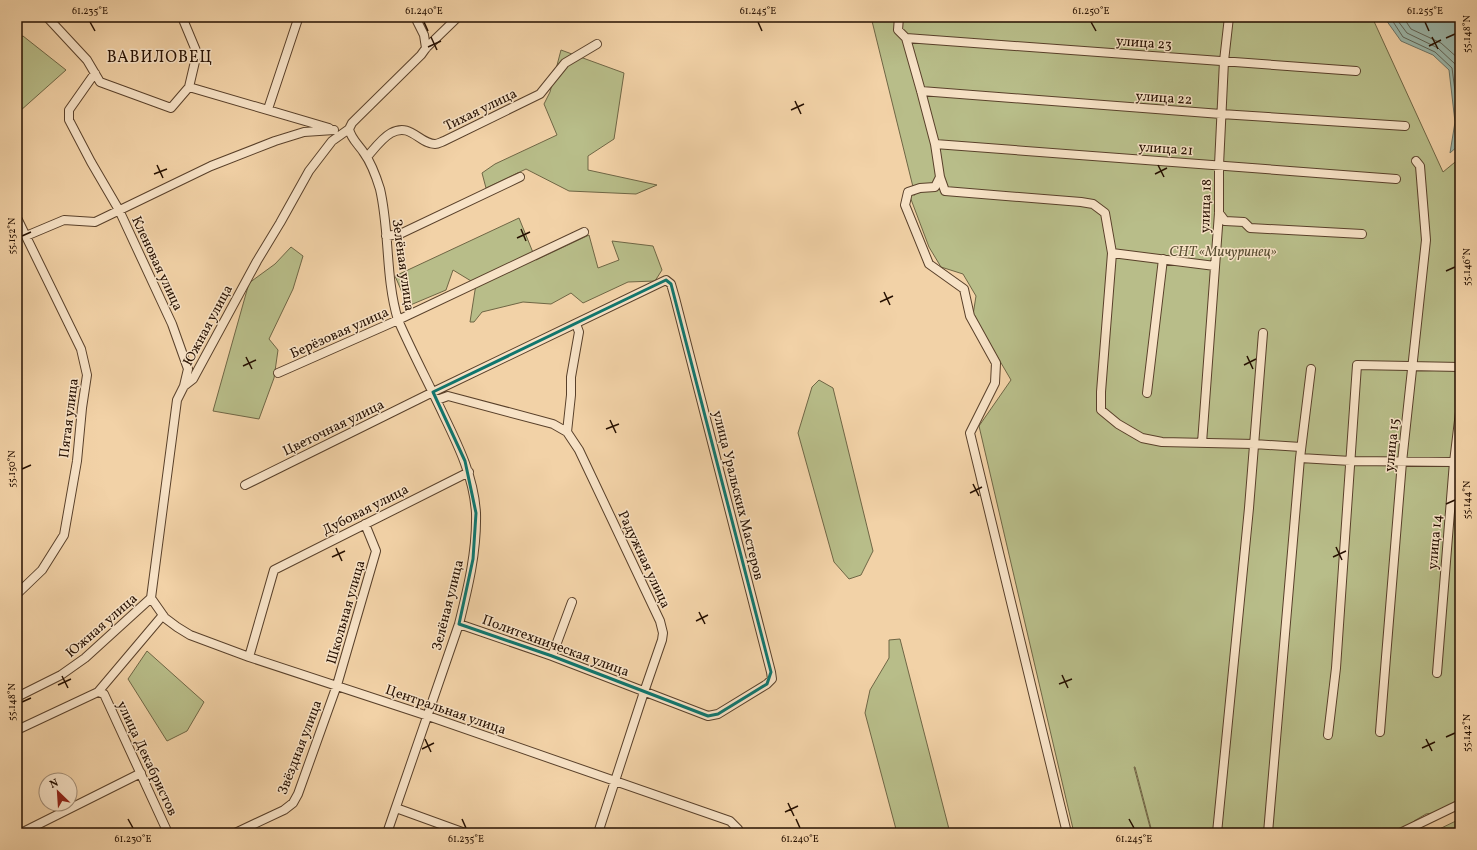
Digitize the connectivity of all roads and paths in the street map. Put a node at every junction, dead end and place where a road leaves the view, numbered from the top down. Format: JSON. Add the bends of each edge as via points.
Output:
{"nodes":[{"id":1,"x":47,"y":17,"type":"edge"},
{"id":2,"x":182,"y":17,"type":"edge"},
{"id":3,"x":297,"y":17,"type":"edge"},
{"id":4,"x":415,"y":17,"type":"edge"},
{"id":5,"x":458,"y":17,"type":"edge"},
{"id":6,"x":899,"y":17,"type":"edge"},
{"id":7,"x":1229,"y":17,"type":"edge"},
{"id":8,"x":906,"y":38,"type":"junction"},
{"id":9,"x":597,"y":44,"type":"dead end"},
{"id":10,"x":426,"y":48,"type":"junction"},
{"id":11,"x":1224,"y":61,"type":"junction"},
{"id":12,"x":1356,"y":71,"type":"dead end"},
{"id":13,"x":94,"y":72,"type":"junction"},
{"id":14,"x":189,"y":87,"type":"junction"},
{"id":15,"x":922,"y":91,"type":"junction"},
{"id":16,"x":268,"y":109,"type":"junction"},
{"id":17,"x":1221,"y":114,"type":"junction"},
{"id":18,"x":1405,"y":126,"type":"dead end"},
{"id":19,"x":349,"y":129,"type":"junction"},
{"id":20,"x":334,"y":130,"type":"junction"},
{"id":21,"x":935,"y":144,"type":"junction"},
{"id":22,"x":367,"y":157,"type":"junction"},
{"id":23,"x":1416,"y":161,"type":"dead end"},
{"id":24,"x":1219,"y":165,"type":"junction"},
{"id":25,"x":520,"y":177,"type":"dead end"},
{"id":26,"x":940,"y":177,"type":"junction"},
{"id":27,"x":1396,"y":179,"type":"dead end"},
{"id":28,"x":119,"y":210,"type":"junction"},
{"id":29,"x":1219,"y":213,"type":"junction"},
{"id":30,"x":17,"y":218,"type":"edge"},
{"id":31,"x":584,"y":232,"type":"dead end"},
{"id":32,"x":1362,"y":234,"type":"dead end"},
{"id":33,"x":26,"y":236,"type":"junction"},
{"id":34,"x":386,"y":236,"type":"junction"},
{"id":35,"x":1112,"y":253,"type":"junction"},
{"id":36,"x":1163,"y":259,"type":"junction"},
{"id":37,"x":1215,"y":266,"type":"junction"},
{"id":38,"x":398,"y":320,"type":"junction"},
{"id":39,"x":576,"y":324,"type":"junction"},
{"id":40,"x":1263,"y":333,"type":"dead end"},
{"id":41,"x":1412,"y":366,"type":"junction"},
{"id":42,"x":1460,"y":367,"type":"edge"},
{"id":43,"x":1311,"y":369,"type":"dead end"},
{"id":44,"x":278,"y":373,"type":"dead end"},
{"id":45,"x":184,"y":386,"type":"junction"},
{"id":46,"x":433,"y":392,"type":"junction"},
{"id":47,"x":1147,"y":393,"type":"dead end"},
{"id":48,"x":437,"y":400,"type":"junction"},
{"id":49,"x":1460,"y":412,"type":"edge"},
{"id":50,"x":567,"y":432,"type":"junction"},
{"id":51,"x":1202,"y":443,"type":"junction"},
{"id":52,"x":1254,"y":444,"type":"junction"},
{"id":53,"x":1301,"y":447,"type":"junction"},
{"id":54,"x":1300,"y":458,"type":"junction"},
{"id":55,"x":1351,"y":461,"type":"junction"},
{"id":56,"x":1402,"y":462,"type":"junction"},
{"id":57,"x":1454,"y":462,"type":"junction"},
{"id":58,"x":468,"y":472,"type":"junction"},
{"id":59,"x":245,"y":485,"type":"dead end"},
{"id":60,"x":365,"y":524,"type":"junction"},
{"id":61,"x":17,"y":594,"type":"edge"},
{"id":62,"x":151,"y":598,"type":"junction"},
{"id":63,"x":572,"y":602,"type":"dead end"},
{"id":64,"x":163,"y":615,"type":"junction"},
{"id":65,"x":459,"y":624,"type":"junction"},
{"id":66,"x":552,"y":656,"type":"junction"},
{"id":67,"x":249,"y":657,"type":"junction"},
{"id":68,"x":1437,"y":673,"type":"dead end"},
{"id":69,"x":337,"y":685,"type":"junction"},
{"id":70,"x":98,"y":692,"type":"junction"},
{"id":71,"x":644,"y":692,"type":"junction"},
{"id":72,"x":17,"y":697,"type":"edge"},
{"id":73,"x":428,"y":716,"type":"junction"},
{"id":74,"x":17,"y":730,"type":"edge"},
{"id":75,"x":1380,"y":732,"type":"dead end"},
{"id":76,"x":1328,"y":736,"type":"dead end"},
{"id":77,"x":141,"y":773,"type":"junction"},
{"id":78,"x":616,"y":782,"type":"junction"},
{"id":79,"x":1459,"y":807,"type":"edge"},
{"id":80,"x":396,"y":808,"type":"junction"},
{"id":81,"x":1410,"y":831,"type":"edge"},
{"id":82,"x":21,"y":833,"type":"edge"},
{"id":83,"x":168,"y":833,"type":"edge"},
{"id":84,"x":236,"y":833,"type":"edge"},
{"id":85,"x":387,"y":833,"type":"edge"},
{"id":86,"x":465,"y":833,"type":"edge"},
{"id":87,"x":598,"y":833,"type":"edge"},
{"id":88,"x":740,"y":833,"type":"edge"},
{"id":89,"x":1067,"y":833,"type":"edge"},
{"id":90,"x":1217,"y":833,"type":"edge"},
{"id":91,"x":1268,"y":833,"type":"edge"},
{"id":92,"x":1400,"y":833,"type":"edge"}],
"edges":[{"from":1,"to":13,"type":"street","via":[[88,60]]},
{"from":2,"to":14,"type":"street","via":[[197,53]]},
{"from":3,"to":16,"type":"street"},
{"from":4,"to":10,"type":"street","via":[[424,35]]},
{"from":5,"to":10,"type":"street","name":"Южная улица"},
{"from":6,"to":8,"type":"street","via":[[898,30]]},
{"from":7,"to":11,"type":"street","name":"улица 18"},
{"from":8,"to":11,"type":"street","name":"улица 23"},
{"from":8,"to":15,"type":"street"},
{"from":9,"to":22,"type":"street","name":"Тихая улица","via":[[565,63],[540,94],[435,144],[411,131],[392,132]]},
{"from":10,"to":19,"type":"street","name":"Южная улица"},
{"from":11,"to":12,"type":"street","name":"улица 23"},
{"from":11,"to":17,"type":"street","name":"улица 18"},
{"from":13,"to":14,"type":"street","via":[[100,82],[171,108]]},
{"from":13,"to":28,"type":"street","via":[[69,110],[69,120]]},
{"from":14,"to":16,"type":"street"},
{"from":15,"to":17,"type":"street","name":"улица 22"},
{"from":15,"to":21,"type":"street"},
{"from":16,"to":20,"type":"street"},
{"from":17,"to":18,"type":"street","name":"улица 22"},
{"from":17,"to":24,"type":"street","name":"улица 18"},
{"from":19,"to":20,"type":"street"},
{"from":19,"to":22,"type":"street","name":"Зелёная улица"},
{"from":19,"to":45,"type":"street","name":"Южная улица","via":[[332,141],[309,171],[193,379]]},
{"from":20,"to":28,"type":"street","name":"Кленовая улица","via":[[304,132],[275,141],[211,166]]},
{"from":21,"to":24,"type":"street","name":"улица 21"},
{"from":21,"to":26,"type":"street"},
{"from":22,"to":34,"type":"street","name":"Зелёная улица","via":[[380,190]]},
{"from":23,"to":41,"type":"street","name":"улица 15","via":[[1420,166],[1426,240]]},
{"from":24,"to":27,"type":"street","name":"улица 21"},
{"from":24,"to":29,"type":"street","name":"улица 18"},
{"from":25,"to":34,"type":"street","via":[[400,234]]},
{"from":26,"to":35,"type":"street","via":[[945,191],[1093,204],[1105,213]]},
{"from":26,"to":89,"type":"street","via":[[934,187],[908,192],[905,205],[929,264],[964,289],[970,316],[996,363],[995,383],[970,433]]},
{"from":28,"to":33,"type":"street","via":[[95,222],[64,220]]},
{"from":28,"to":45,"type":"street","name":"Кленовая улица","via":[[172,324],[188,369]]},
{"from":29,"to":32,"type":"street","via":[[1225,221],[1244,222],[1250,228]]},
{"from":29,"to":37,"type":"street","name":"улица 18"},
{"from":30,"to":33,"type":"street","name":"Пятая улица"},
{"from":31,"to":38,"type":"street","name":"Берёзовая улица"},
{"from":33,"to":61,"type":"street","name":"Пятая улица","via":[[81,349],[87,375],[77,461],[64,535],[42,570]]},
{"from":34,"to":38,"type":"street","name":"Зелёная улица","via":[[393,304]]},
{"from":35,"to":36,"type":"street"},
{"from":35,"to":51,"type":"street","via":[[1101,410],[1142,438],[1162,442]]},
{"from":36,"to":37,"type":"street"},
{"from":36,"to":47,"type":"street"},
{"from":37,"to":51,"type":"street","name":"улица 18"},
{"from":38,"to":44,"type":"street","name":"Берёзовая улица"},
{"from":38,"to":46,"type":"street","name":"Зелёная улица"},
{"from":39,"to":46,"type":"street","name":"Цветочная улица"},
{"from":39,"to":50,"type":"street","via":[[579,332],[571,377]]},
{"from":39,"to":71,"type":"street","name":"улица Уральских Мастеров","via":[[666,280],[671,284],[772,679],[718,714],[708,716]]},
{"from":40,"to":52,"type":"street"},
{"from":41,"to":42,"type":"street"},
{"from":41,"to":55,"type":"street","via":[[1357,365]]},
{"from":41,"to":56,"type":"street","name":"улица 15"},
{"from":43,"to":53,"type":"street"},
{"from":45,"to":62,"type":"street","name":"Южная улица","via":[[177,400]]},
{"from":46,"to":48,"type":"street","name":"Зелёная улица"},
{"from":46,"to":59,"type":"street","name":"Цветочная улица"},
{"from":48,"to":50,"type":"street","name":"Радужная улица","via":[[448,396],[553,424]]},
{"from":48,"to":58,"type":"street","name":"Зелёная улица","via":[[461,450]]},
{"from":49,"to":57,"type":"street","name":"улица 14"},
{"from":50,"to":71,"type":"street","name":"Радужная улица","via":[[579,450],[660,621],[662,640]]},
{"from":51,"to":52,"type":"street"},
{"from":52,"to":53,"type":"street"},
{"from":52,"to":90,"type":"street"},
{"from":53,"to":54,"type":"street"},
{"from":54,"to":55,"type":"street"},
{"from":54,"to":91,"type":"street"},
{"from":55,"to":56,"type":"street"},
{"from":55,"to":76,"type":"street","via":[[1336,668]]},
{"from":56,"to":57,"type":"street"},
{"from":56,"to":75,"type":"street","name":"улица 15"},
{"from":57,"to":68,"type":"street","name":"улица 14"},
{"from":58,"to":60,"type":"street","name":"Дубовая улица"},
{"from":58,"to":65,"type":"street","name":"Зелёная улица","via":[[476,513],[475,535],[467,592]]},
{"from":60,"to":67,"type":"street","name":"Дубовая улица","via":[[274,570]]},
{"from":60,"to":69,"type":"street","name":"Школьная улица","via":[[376,551]]},
{"from":62,"to":64,"type":"street","name":"Центральная улица"},
{"from":62,"to":72,"type":"street","name":"Южная улица","via":[[85,658],[61,675]]},
{"from":63,"to":66,"type":"street"},
{"from":64,"to":67,"type":"street","name":"Центральная улица","via":[[190,635]]},
{"from":64,"to":70,"type":"street"},
{"from":65,"to":66,"type":"street","name":"Политехническая улица"},
{"from":65,"to":73,"type":"street","name":"Зелёная улица"},
{"from":66,"to":71,"type":"street","name":"Политехническая улица"},
{"from":67,"to":69,"type":"street","name":"Центральная улица"},
{"from":69,"to":73,"type":"street","name":"Центральная улица"},
{"from":69,"to":84,"type":"street","name":"Звёздная улица","via":[[293,803],[284,810]]},
{"from":70,"to":74,"type":"street","name":"улица Декабристов"},
{"from":70,"to":77,"type":"street","name":"улица Декабристов","via":[[104,694],[108,701]]},
{"from":71,"to":78,"type":"street","name":"Радужная улица"},
{"from":73,"to":78,"type":"street","name":"Центральная улица"},
{"from":73,"to":80,"type":"street","name":"Зелёная улица"},
{"from":77,"to":82,"type":"street"},
{"from":77,"to":83,"type":"street","name":"улица Декабристов"},
{"from":78,"to":87,"type":"street","name":"Радужная улица"},
{"from":78,"to":88,"type":"street","name":"Центральная улица","via":[[730,822]]},
{"from":79,"to":81,"type":"street"},
{"from":80,"to":85,"type":"street","name":"Зелёная улица"},
{"from":80,"to":86,"type":"street"},
{"from":81,"to":92,"type":"street"}]}
